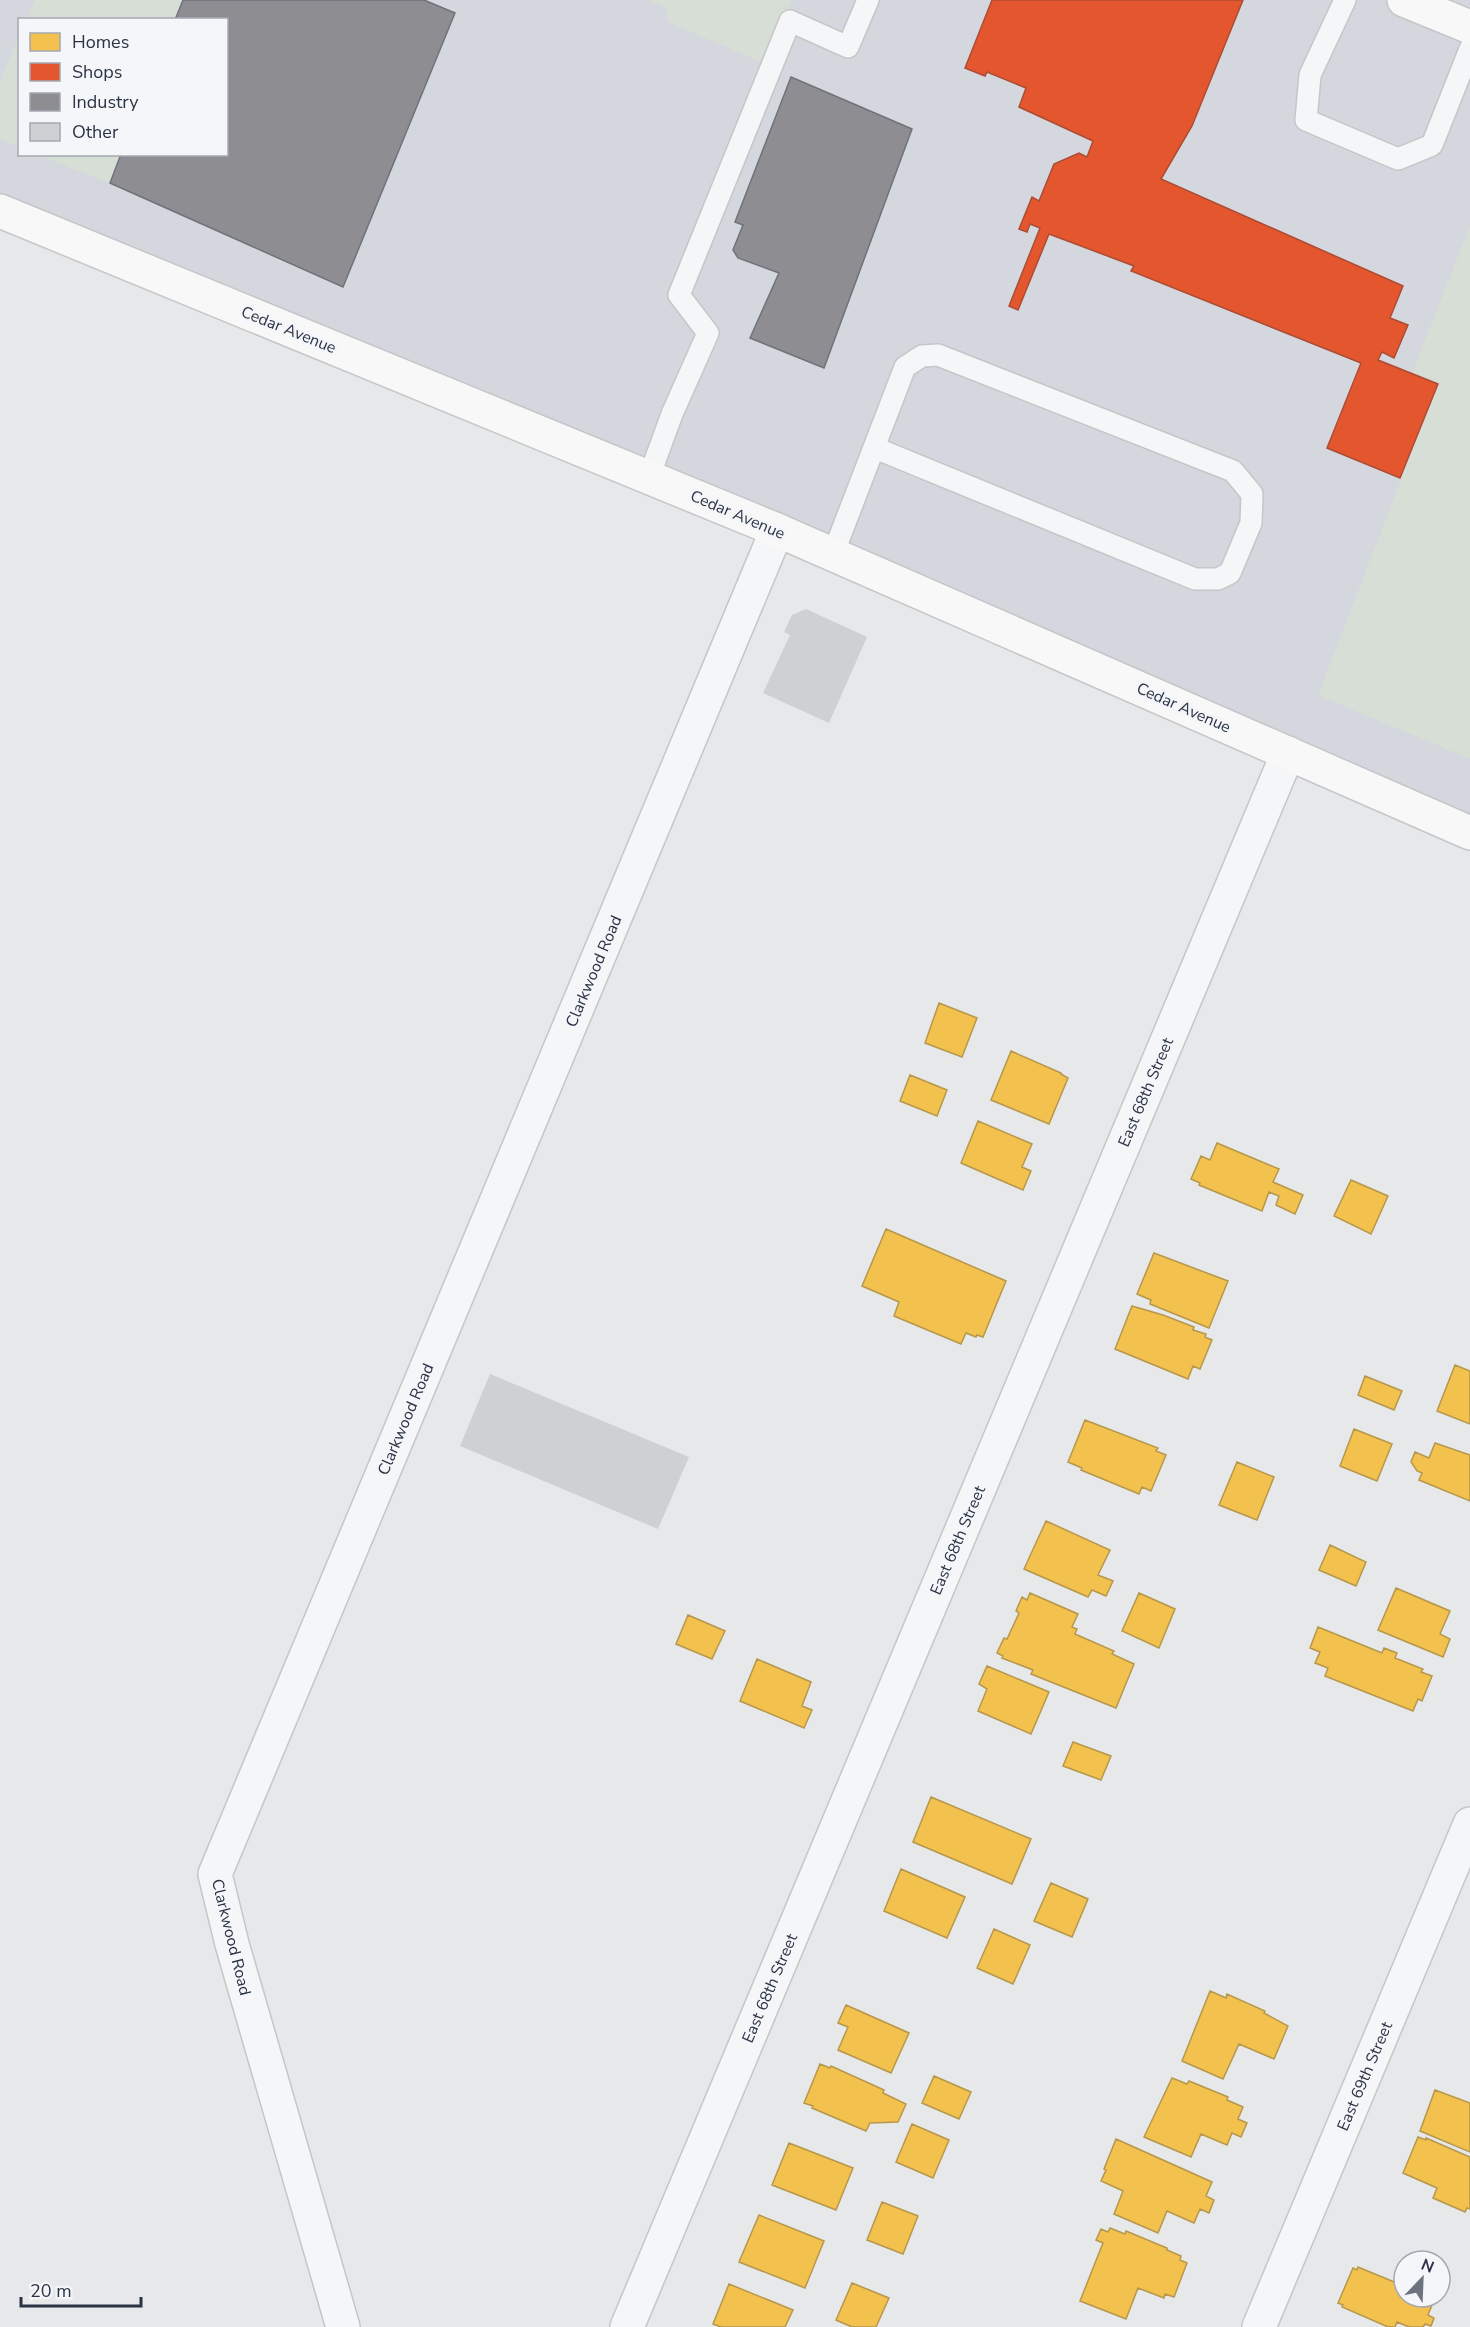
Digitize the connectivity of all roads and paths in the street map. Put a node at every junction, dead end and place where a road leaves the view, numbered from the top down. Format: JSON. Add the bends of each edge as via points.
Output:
{"nodes":[{"id":1,"x":868,"y":0,"type":"edge"},
{"id":2,"x":1346,"y":0,"type":"edge"},
{"id":3,"x":1404,"y":0,"type":"edge"},
{"id":4,"x":1470,"y":27,"type":"edge"},
{"id":5,"x":1470,"y":49,"type":"edge"},
{"id":6,"x":0,"y":211,"type":"edge"},
{"id":7,"x":875,"y":448,"type":"junction"},
{"id":8,"x":649,"y":477,"type":"junction"},
{"id":9,"x":777,"y":530,"type":"junction"},
{"id":10,"x":833,"y":554,"type":"junction"},
{"id":11,"x":1288,"y":753,"type":"junction"},
{"id":12,"x":1470,"y":833,"type":"edge"},
{"id":13,"x":1470,"y":1824,"type":"edge"},
{"id":14,"x":343,"y":2327,"type":"edge"},
{"id":15,"x":627,"y":2327,"type":"edge"},
{"id":16,"x":1259,"y":2327,"type":"edge"}],
"edges":[{"from":1,"to":8,"type":"lane","via":[[848,47],[790,21],[679,295],[708,333]]},
{"from":2,"to":5,"type":"lane","via":[[1310,75],[1306,120],[1398,159],[1432,145]]},
{"from":3,"to":4,"type":"street"},
{"from":6,"to":8,"type":"street","name":"Cedar Avenue"},
{"from":7,"to":7,"type":"lane","via":[[905,367],[922,356],[938,355],[1233,471],[1252,494],[1251,523],[1230,573],[1218,579],[1195,579]]},
{"from":7,"to":10,"type":"lane"},
{"from":8,"to":9,"type":"street","name":"Cedar Avenue"},
{"from":9,"to":10,"type":"street","name":"Cedar Avenue"},
{"from":9,"to":14,"type":"street","name":"Clarkwood Road","via":[[215,1874]]},
{"from":10,"to":11,"type":"street","name":"Cedar Avenue"},
{"from":11,"to":12,"type":"street","name":"Cedar Avenue"},
{"from":11,"to":15,"type":"street","name":"East 68th Street"},
{"from":13,"to":16,"type":"street","name":"East 69th Street"}]}
